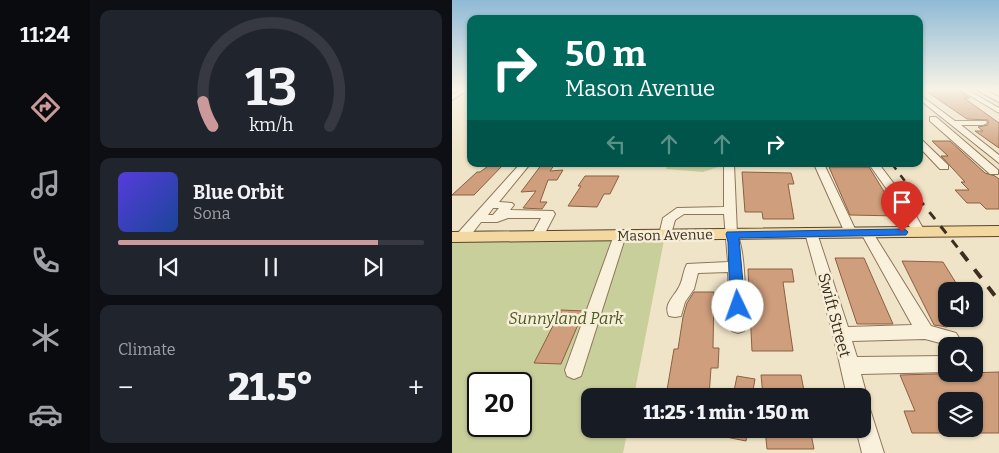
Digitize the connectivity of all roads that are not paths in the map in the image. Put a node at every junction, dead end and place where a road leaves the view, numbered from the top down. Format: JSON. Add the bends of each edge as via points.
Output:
{"nodes":[{"id":1,"x":928,"y":110,"type":"edge"},
{"id":2,"x":923,"y":112,"type":"edge"},
{"id":3,"x":932,"y":116,"type":"junction"},
{"id":4,"x":950,"y":121,"type":"junction"},
{"id":5,"x":983,"y":123,"type":"dead end"},
{"id":6,"x":923,"y":146,"type":"edge"},
{"id":7,"x":998,"y":160,"type":"edge"},
{"id":8,"x":522,"y":167,"type":"edge"},
{"id":9,"x":729,"y":167,"type":"edge"},
{"id":10,"x":821,"y":167,"type":"edge"},
{"id":11,"x":876,"y":167,"type":"edge"},
{"id":12,"x":944,"y":167,"type":"dead end"},
{"id":13,"x":994,"y":172,"type":"dead end"},
{"id":14,"x":489,"y":205,"type":"junction"},
{"id":15,"x":731,"y":211,"type":"junction"},
{"id":16,"x":477,"y":219,"type":"junction"},
{"id":17,"x":499,"y":220,"type":"junction"},
{"id":18,"x":998,"y":231,"type":"edge"},
{"id":19,"x":919,"y":232,"type":"junction"},
{"id":20,"x":811,"y":233,"type":"junction"},
{"id":21,"x":851,"y":233,"type":"junction"},
{"id":22,"x":867,"y":233,"type":"junction"},
{"id":23,"x":731,"y":234,"type":"junction"},
{"id":24,"x":620,"y":235,"type":"junction"},
{"id":25,"x":665,"y":235,"type":"junction"},
{"id":26,"x":491,"y":236,"type":"junction"},
{"id":27,"x":536,"y":236,"type":"junction"},
{"id":28,"x":457,"y":237,"type":"edge"},
{"id":29,"x":736,"y":267,"type":"junction"},
{"id":30,"x":675,"y":311,"type":"dead end"},
{"id":31,"x":738,"y":326,"type":"dead end"},
{"id":32,"x":925,"y":332,"type":"junction"},
{"id":33,"x":842,"y":334,"type":"junction"},
{"id":34,"x":946,"y":337,"type":"edge"},
{"id":35,"x":938,"y":364,"type":"edge"},
{"id":36,"x":849,"y":366,"type":"junction"},
{"id":37,"x":574,"y":370,"type":"dead end"},
{"id":38,"x":855,"y":388,"type":"edge"},
{"id":39,"x":869,"y":438,"type":"edge"},
{"id":40,"x":873,"y":453,"type":"edge"}],
"edges":[{"from":1,"to":3,"type":"street"},
{"from":2,"to":3,"type":"street"},
{"from":3,"to":4,"type":"street"},
{"from":3,"to":13,"type":"street"},
{"from":4,"to":5,"type":"street"},
{"from":4,"to":7,"type":"street"},
{"from":6,"to":12,"type":"street"},
{"from":8,"to":14,"type":"street"},
{"from":9,"to":15,"type":"street"},
{"from":10,"to":21,"type":"street"},
{"from":11,"to":19,"type":"street"},
{"from":14,"to":16,"type":"street"},
{"from":14,"to":17,"type":"street","via":[[508,205]]},
{"from":15,"to":23,"type":"street"},
{"from":15,"to":25,"type":"street","via":[[681,210],[669,218]]},
{"from":16,"to":17,"type":"street"},
{"from":16,"to":28,"type":"street"},
{"from":17,"to":26,"type":"street"},
{"from":17,"to":27,"type":"street","via":[[545,222]]},
{"from":18,"to":19,"type":"main road","name":"Mason Avenue"},
{"from":19,"to":22,"type":"main road","name":"Mason Avenue"},
{"from":20,"to":21,"type":"main road","name":"Mason Avenue"},
{"from":20,"to":23,"type":"main road","name":"Mason Avenue"},
{"from":20,"to":33,"type":"street","name":"Swift Street"},
{"from":21,"to":22,"type":"main road","name":"Mason Avenue"},
{"from":22,"to":32,"type":"street"},
{"from":23,"to":25,"type":"main road","name":"Mason Avenue"},
{"from":23,"to":29,"type":"street"},
{"from":24,"to":25,"type":"main road","name":"Mason Avenue"},
{"from":24,"to":27,"type":"main road","name":"Mason Avenue"},
{"from":24,"to":37,"type":"street"},
{"from":26,"to":27,"type":"main road","name":"Mason Avenue"},
{"from":26,"to":28,"type":"main road","name":"Mason Avenue"},
{"from":29,"to":30,"type":"street","via":[[692,268]]},
{"from":29,"to":31,"type":"street"},
{"from":32,"to":33,"type":"street"},
{"from":32,"to":34,"type":"street"},
{"from":33,"to":36,"type":"street","name":"Swift Street"},
{"from":35,"to":36,"type":"street"},
{"from":36,"to":38,"type":"street","name":"Swift Street"},
{"from":39,"to":40,"type":"street"}]}
